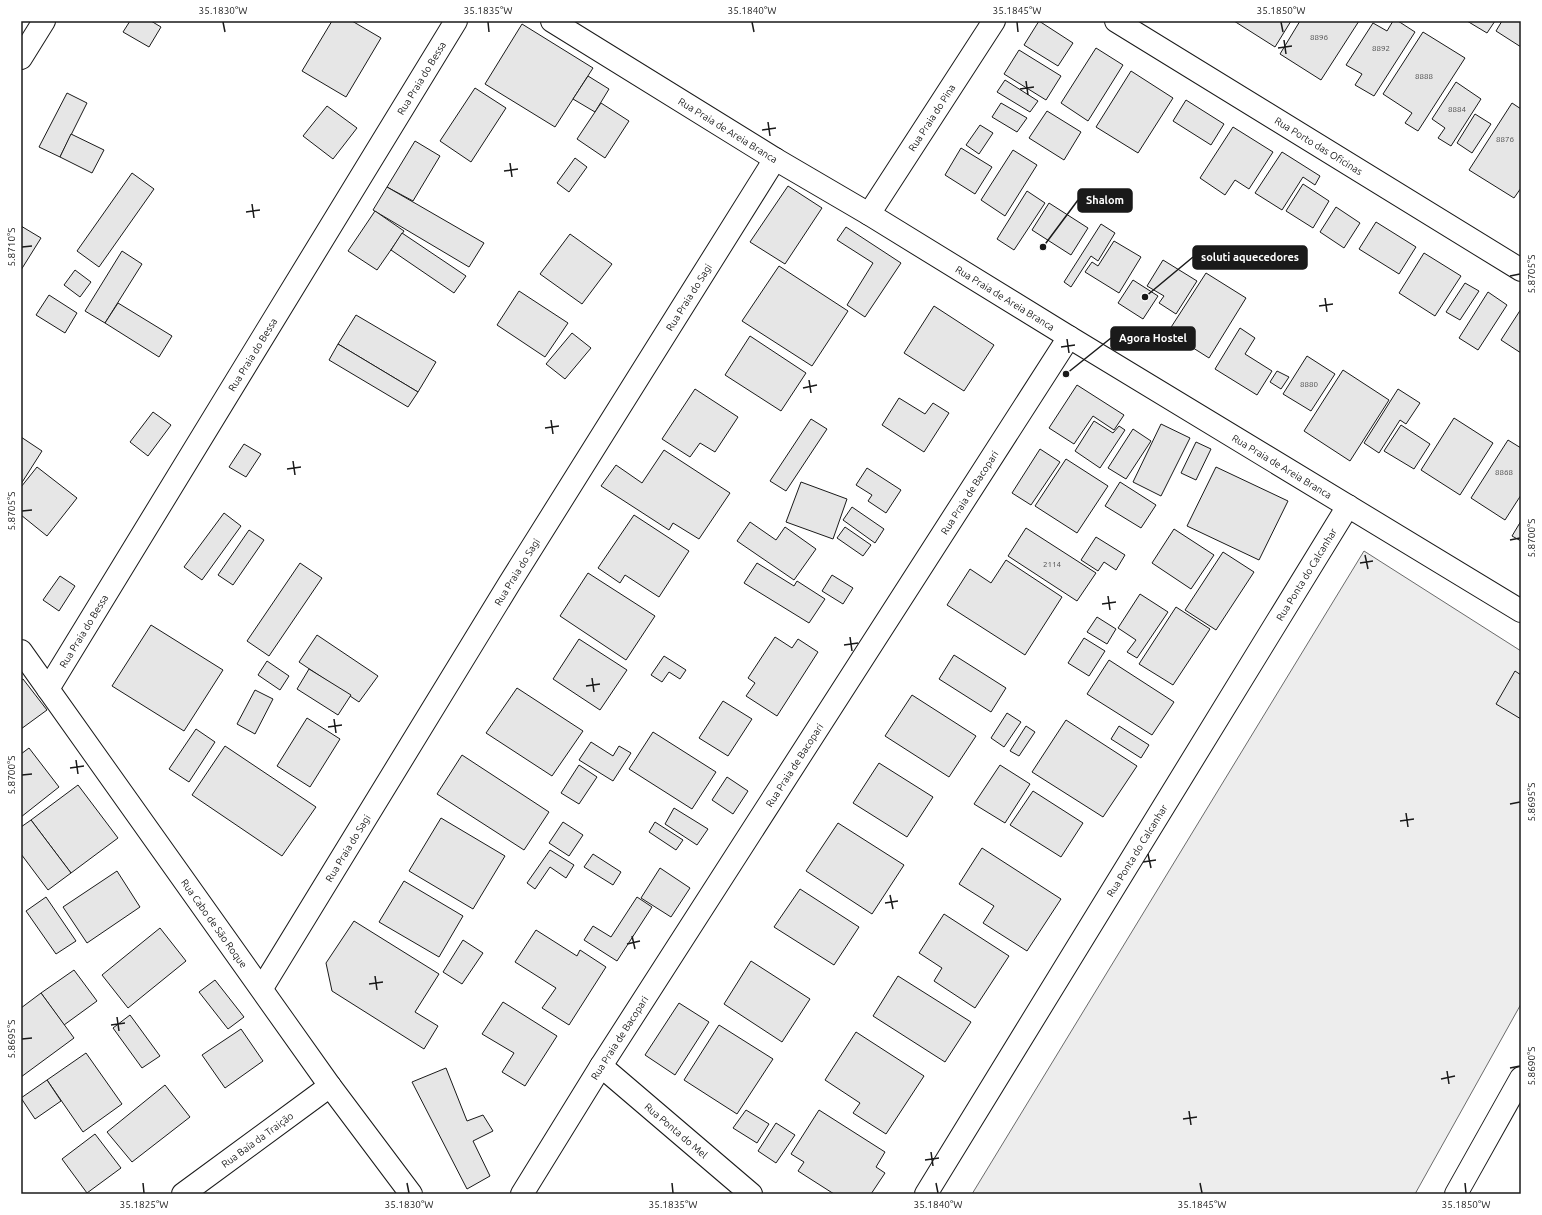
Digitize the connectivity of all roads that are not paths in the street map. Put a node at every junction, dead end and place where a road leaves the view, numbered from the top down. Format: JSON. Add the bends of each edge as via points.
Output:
{"nodes":[{"id":1,"x":44,"y":21,"type":"edge"},
{"id":2,"x":456,"y":21,"type":"edge"},
{"id":3,"x":552,"y":21,"type":"edge"},
{"id":4,"x":994,"y":21,"type":"edge"},
{"id":5,"x":1125,"y":23,"type":"edge"},
{"id":6,"x":21,"y":58,"type":"edge"},
{"id":7,"x":775,"y":159,"type":"junction"},
{"id":8,"x":869,"y":214,"type":"junction"},
{"id":9,"x":1521,"y":270,"type":"edge"},
{"id":10,"x":1069,"y":337,"type":"junction"},
{"id":11,"x":1348,"y":506,"type":"junction"},
{"id":12,"x":1521,"y":611,"type":"edge"},
{"id":13,"x":21,"y":651,"type":"edge"},
{"id":14,"x":48,"y":689,"type":"junction"},
{"id":15,"x":262,"y":988,"type":"junction"},
{"id":16,"x":601,"y":1066,"type":"junction"},
{"id":17,"x":1521,"y":1078,"type":"edge"},
{"id":18,"x":330,"y":1086,"type":"junction"},
{"id":19,"x":183,"y":1194,"type":"edge"},
{"id":20,"x":411,"y":1194,"type":"edge"},
{"id":21,"x":522,"y":1194,"type":"edge"},
{"id":22,"x":752,"y":1194,"type":"edge"},
{"id":23,"x":926,"y":1194,"type":"edge"},
{"id":24,"x":1456,"y":1194,"type":"edge"}],
"edges":[{"from":1,"to":6,"type":"street"},
{"from":2,"to":14,"type":"street","name":"Rua Praia do Bessa"},
{"from":3,"to":7,"type":"street","name":"Rua Praia de Areia Branca"},
{"from":4,"to":8,"type":"street","name":"Rua Praia do Pina"},
{"from":5,"to":9,"type":"street","name":"Rua Porto das Oficinas"},
{"from":7,"to":8,"type":"street","name":"Rua Praia de Areia Branca"},
{"from":7,"to":15,"type":"street","name":"Rua Praia do Sagi","via":[[509,584]]},
{"from":8,"to":10,"type":"street","name":"Rua Praia de Areia Branca"},
{"from":10,"to":11,"type":"street","name":"Rua Praia de Areia Branca"},
{"from":10,"to":16,"type":"street","name":"Rua Praia de Bacopari"},
{"from":11,"to":12,"type":"street","name":"Rua Praia de Areia Branca"},
{"from":11,"to":23,"type":"street","name":"Rua Ponta do Calcanhar"},
{"from":13,"to":14,"type":"street","name":"Rua Cabo de São Roque"},
{"from":14,"to":15,"type":"street","name":"Rua Cabo de São Roque"},
{"from":15,"to":18,"type":"street","name":"Rua Cabo de São Roque"},
{"from":16,"to":21,"type":"street","name":"Rua Praia de Bacopari"},
{"from":16,"to":22,"type":"street","name":"Rua Ponta do Mel"},
{"from":17,"to":24,"type":"street"},
{"from":18,"to":19,"type":"street","name":"Rua Baía da Traição"},
{"from":18,"to":20,"type":"street","name":"Rua Cabo de São Roque"}]}
